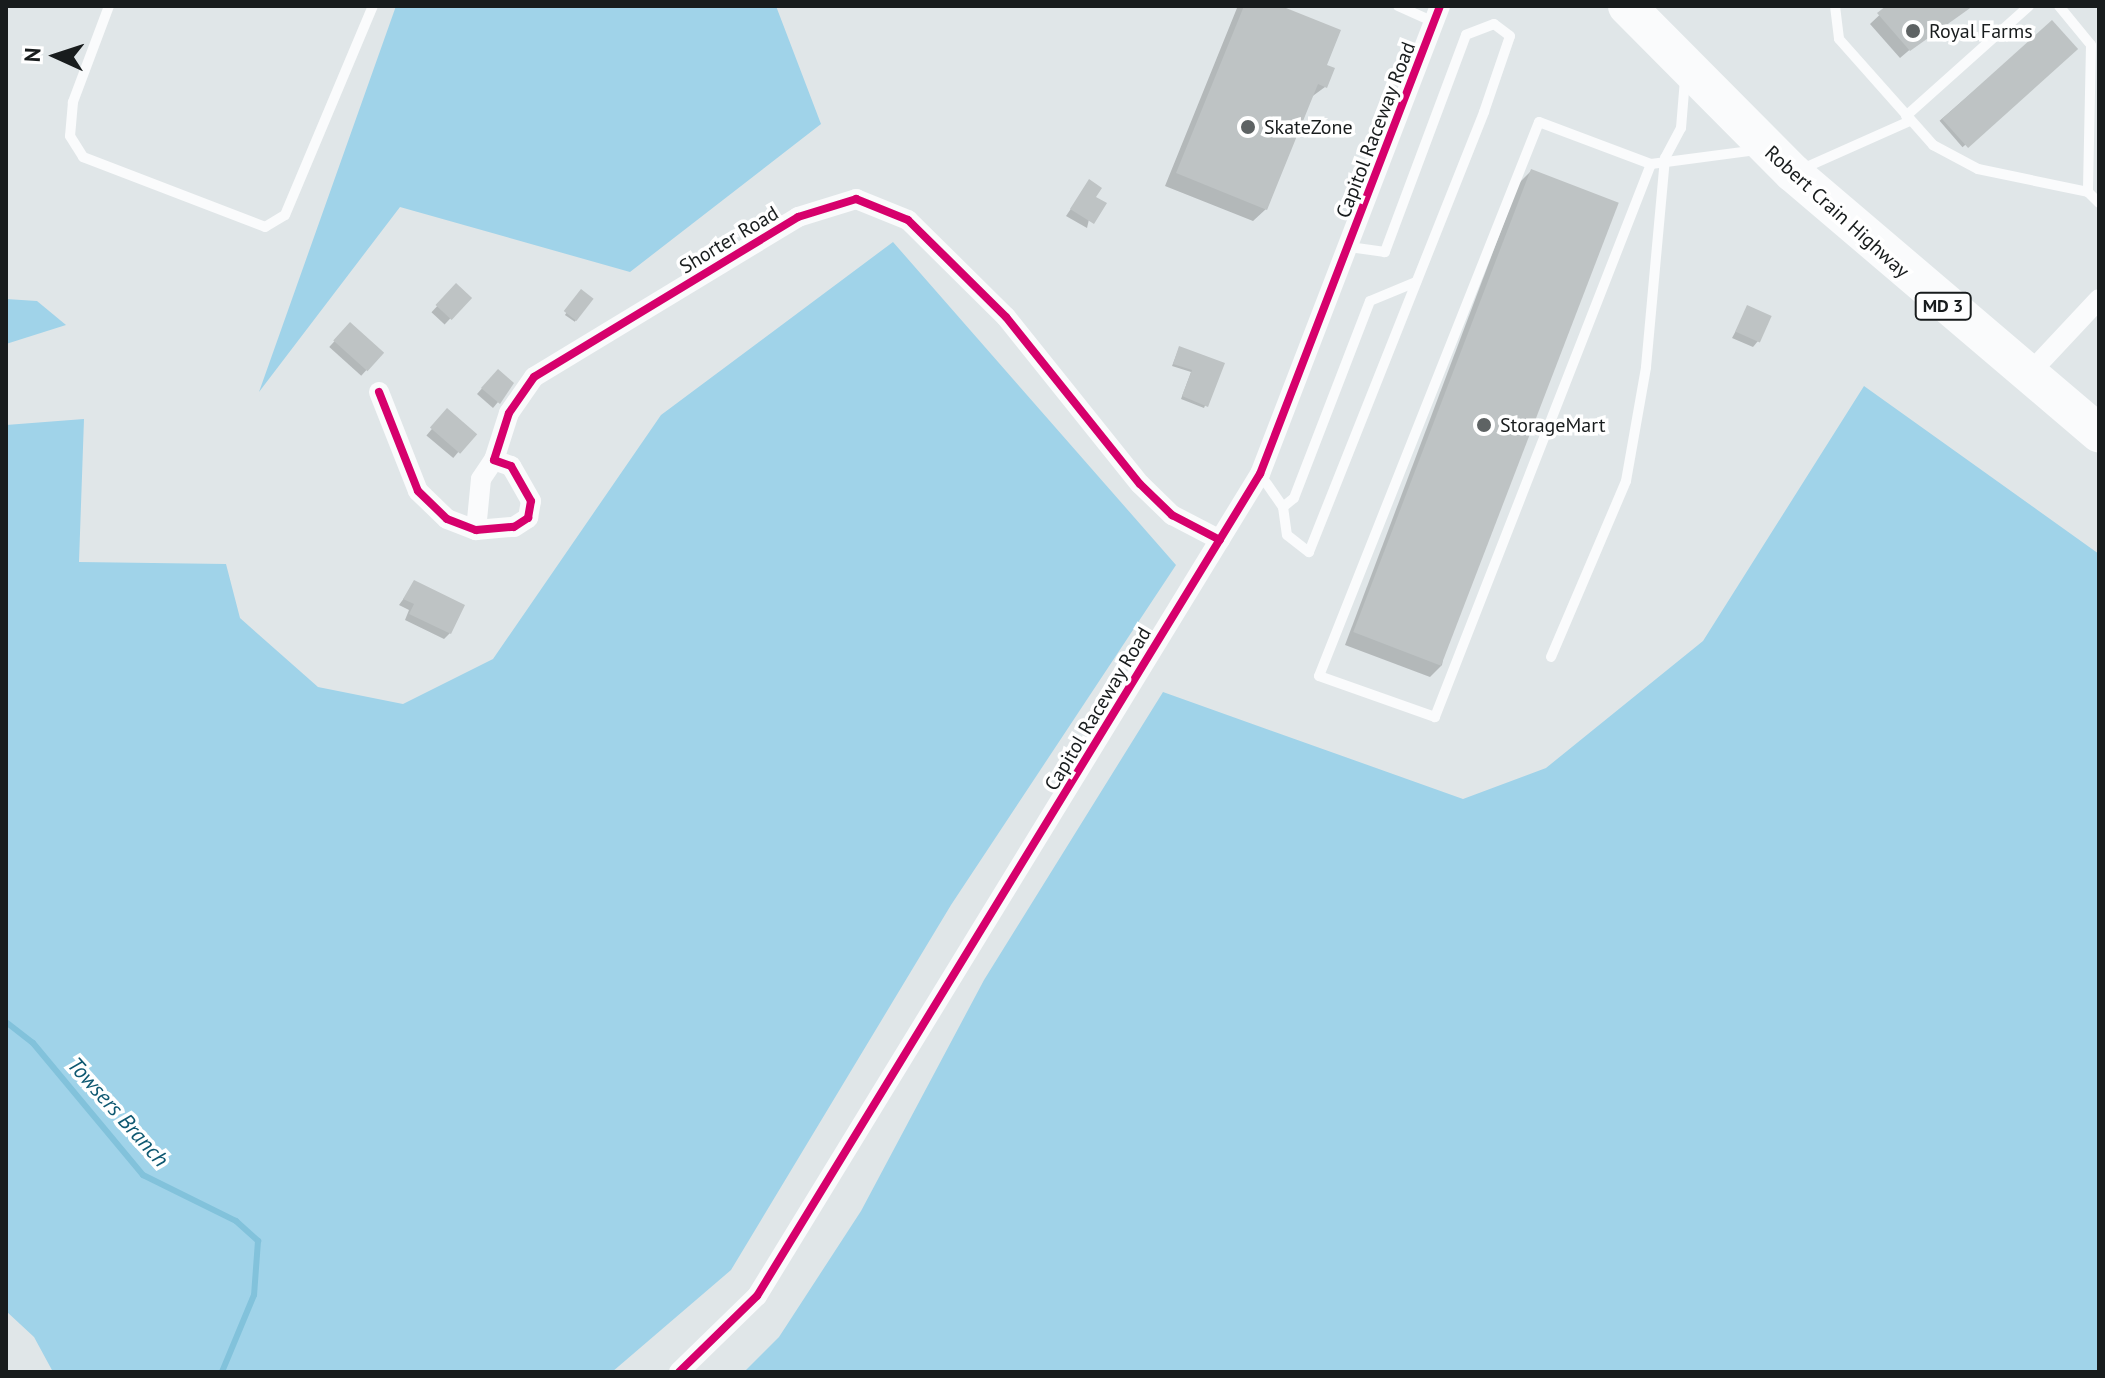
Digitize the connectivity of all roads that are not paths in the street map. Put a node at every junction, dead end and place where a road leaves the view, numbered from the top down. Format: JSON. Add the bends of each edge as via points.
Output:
{"nodes":[{"id":1,"x":109,"y":6,"type":"edge"},
{"id":2,"x":373,"y":6,"type":"edge"},
{"id":3,"x":1398,"y":6,"type":"edge"},
{"id":4,"x":1627,"y":6,"type":"edge"},
{"id":5,"x":1835,"y":6,"type":"edge"},
{"id":6,"x":2029,"y":6,"type":"edge"},
{"id":7,"x":2059,"y":6,"type":"edge"},
{"id":8,"x":1437,"y":14,"type":"edge"},
{"id":9,"x":1684,"y":65,"type":"junction"},
{"id":10,"x":1908,"y":118,"type":"junction"},
{"id":11,"x":1665,"y":158,"type":"junction"},
{"id":12,"x":1780,"y":161,"type":"junction"},
{"id":13,"x":1651,"y":164,"type":"junction"},
{"id":14,"x":2088,"y":192,"type":"junction"},
{"id":15,"x":2099,"y":203,"type":"edge"},
{"id":16,"x":1349,"y":247,"type":"junction"},
{"id":17,"x":1416,"y":282,"type":"junction"},
{"id":18,"x":2099,"y":299,"type":"edge"},
{"id":19,"x":2027,"y":376,"type":"junction"},
{"id":20,"x":379,"y":392,"type":"dead end"},
{"id":21,"x":2099,"y":433,"type":"edge"},
{"id":22,"x":494,"y":460,"type":"junction"},
{"id":23,"x":1260,"y":474,"type":"junction"},
{"id":24,"x":1283,"y":507,"type":"junction"},
{"id":25,"x":476,"y":530,"type":"junction"},
{"id":26,"x":1220,"y":540,"type":"junction"},
{"id":27,"x":1551,"y":657,"type":"dead end"},
{"id":28,"x":679,"y":1372,"type":"edge"}],
"edges":[{"from":1,"to":2,"type":"lane","via":[[73,102],[70,136],[83,157],[265,227],[285,215]]},
{"from":3,"to":8,"type":"lane"},
{"from":4,"to":9,"type":"highway","name":"Robert Crain Highway","number":"MD 3"},
{"from":5,"to":10,"type":"lane","via":[[1839,39]]},
{"from":6,"to":10,"type":"lane"},
{"from":7,"to":14,"type":"lane","via":[[2091,45],[2096,72]]},
{"from":8,"to":16,"type":"street","name":"Capitol Raceway Road"},
{"from":9,"to":11,"type":"lane","via":[[1688,101]]},
{"from":9,"to":12,"type":"highway","name":"Robert Crain Highway","number":"MD 3"},
{"from":10,"to":12,"type":"lane"},
{"from":10,"to":14,"type":"lane","via":[[1933,145],[1978,169]]},
{"from":11,"to":12,"type":"lane"},
{"from":11,"to":13,"type":"lane"},
{"from":11,"to":27,"type":"lane","via":[[1666,194],[1647,293],[1646,367],[1626,481]]},
{"from":12,"to":19,"type":"highway","name":"Robert Crain Highway","number":"MD 3"},
{"from":13,"to":13,"type":"lane","via":[[1539,122],[1319,676],[1435,717]]},
{"from":14,"to":15,"type":"lane"},
{"from":16,"to":17,"type":"lane","via":[[1385,252],[1466,35],[1494,24],[1510,36]]},
{"from":16,"to":23,"type":"street","name":"Capitol Raceway Road"},
{"from":17,"to":24,"type":"lane","via":[[1370,301],[1294,498]]},
{"from":17,"to":24,"type":"lane","via":[[1309,552],[1287,535]]},
{"from":18,"to":19,"type":"street"},
{"from":19,"to":21,"type":"highway","name":"Robert Crain Highway","number":"MD 3"},
{"from":20,"to":25,"type":"street","via":[[418,491],[447,519]]},
{"from":22,"to":25,"type":"street","name":"Shorter Road","via":[[481,479]]},
{"from":22,"to":25,"type":"street","via":[[522,481],[531,501],[528,518],[493,533]]},
{"from":22,"to":26,"type":"street","name":"Shorter Road","via":[[509,413],[534,377],[798,217],[856,199],[908,220],[1015,327],[1140,484],[1172,515]]},
{"from":23,"to":24,"type":"lane"},
{"from":23,"to":26,"type":"street","name":"Capitol Raceway Road"},
{"from":26,"to":28,"type":"street","name":"Capitol Raceway Road","via":[[757,1296]]}]}
